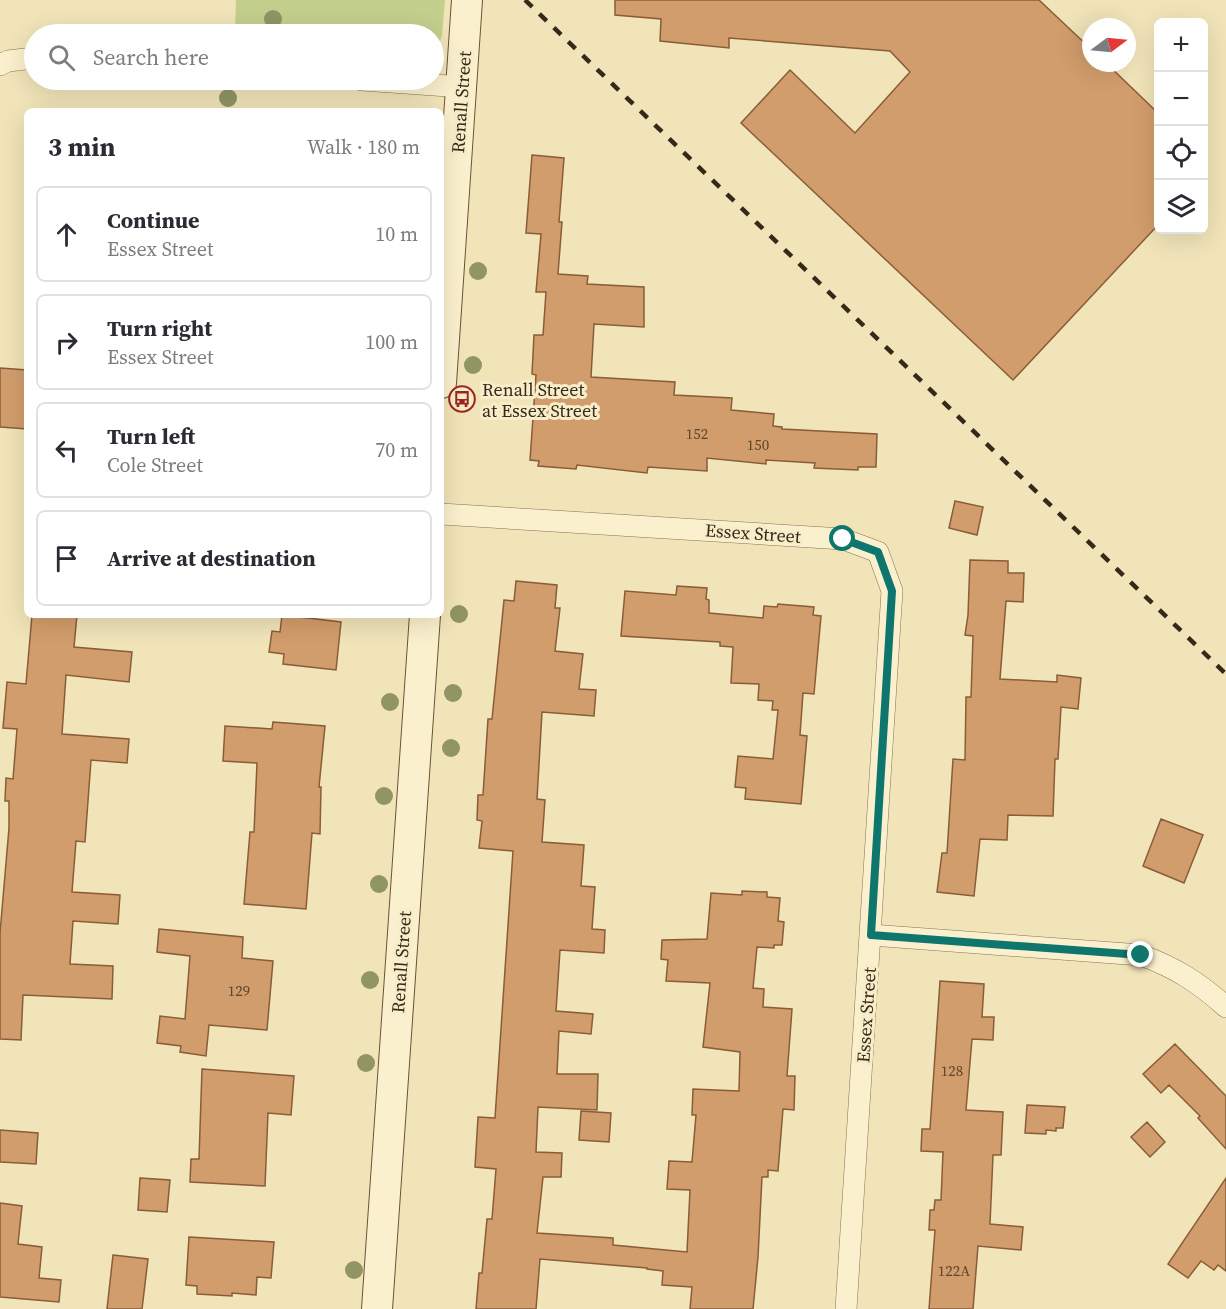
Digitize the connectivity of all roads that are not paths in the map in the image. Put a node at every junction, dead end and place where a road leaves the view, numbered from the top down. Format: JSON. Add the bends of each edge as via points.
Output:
{"nodes":[{"id":1,"x":467,"y":0,"type":"edge"},
{"id":2,"x":24,"y":59,"type":"edge"},
{"id":3,"x":0,"y":65,"type":"edge"},
{"id":4,"x":444,"y":86,"type":"edge"},
{"id":5,"x":462,"y":87,"type":"junction"},
{"id":6,"x":444,"y":341,"type":"edge"},
{"id":7,"x":444,"y":514,"type":"edge"},
{"id":8,"x":424,"y":618,"type":"edge"},
{"id":9,"x":871,"y":935,"type":"junction"},
{"id":10,"x":1226,"y":1007,"type":"edge"},
{"id":11,"x":377,"y":1309,"type":"edge"},
{"id":12,"x":846,"y":1309,"type":"edge"}],
"edges":[{"from":1,"to":5,"type":"street","name":"Renall Street"},
{"from":2,"to":3,"type":"street"},
{"from":4,"to":5,"type":"street"},
{"from":5,"to":6,"type":"street","name":"Renall Street"},
{"from":7,"to":9,"type":"street","name":"Essex Street","via":[[843,539],[878,552],[892,591]]},
{"from":8,"to":11,"type":"street","name":"Renall Street"},
{"from":9,"to":10,"type":"street","via":[[1141,955],[1191,978]]},
{"from":9,"to":12,"type":"street","name":"Essex Street"}]}
